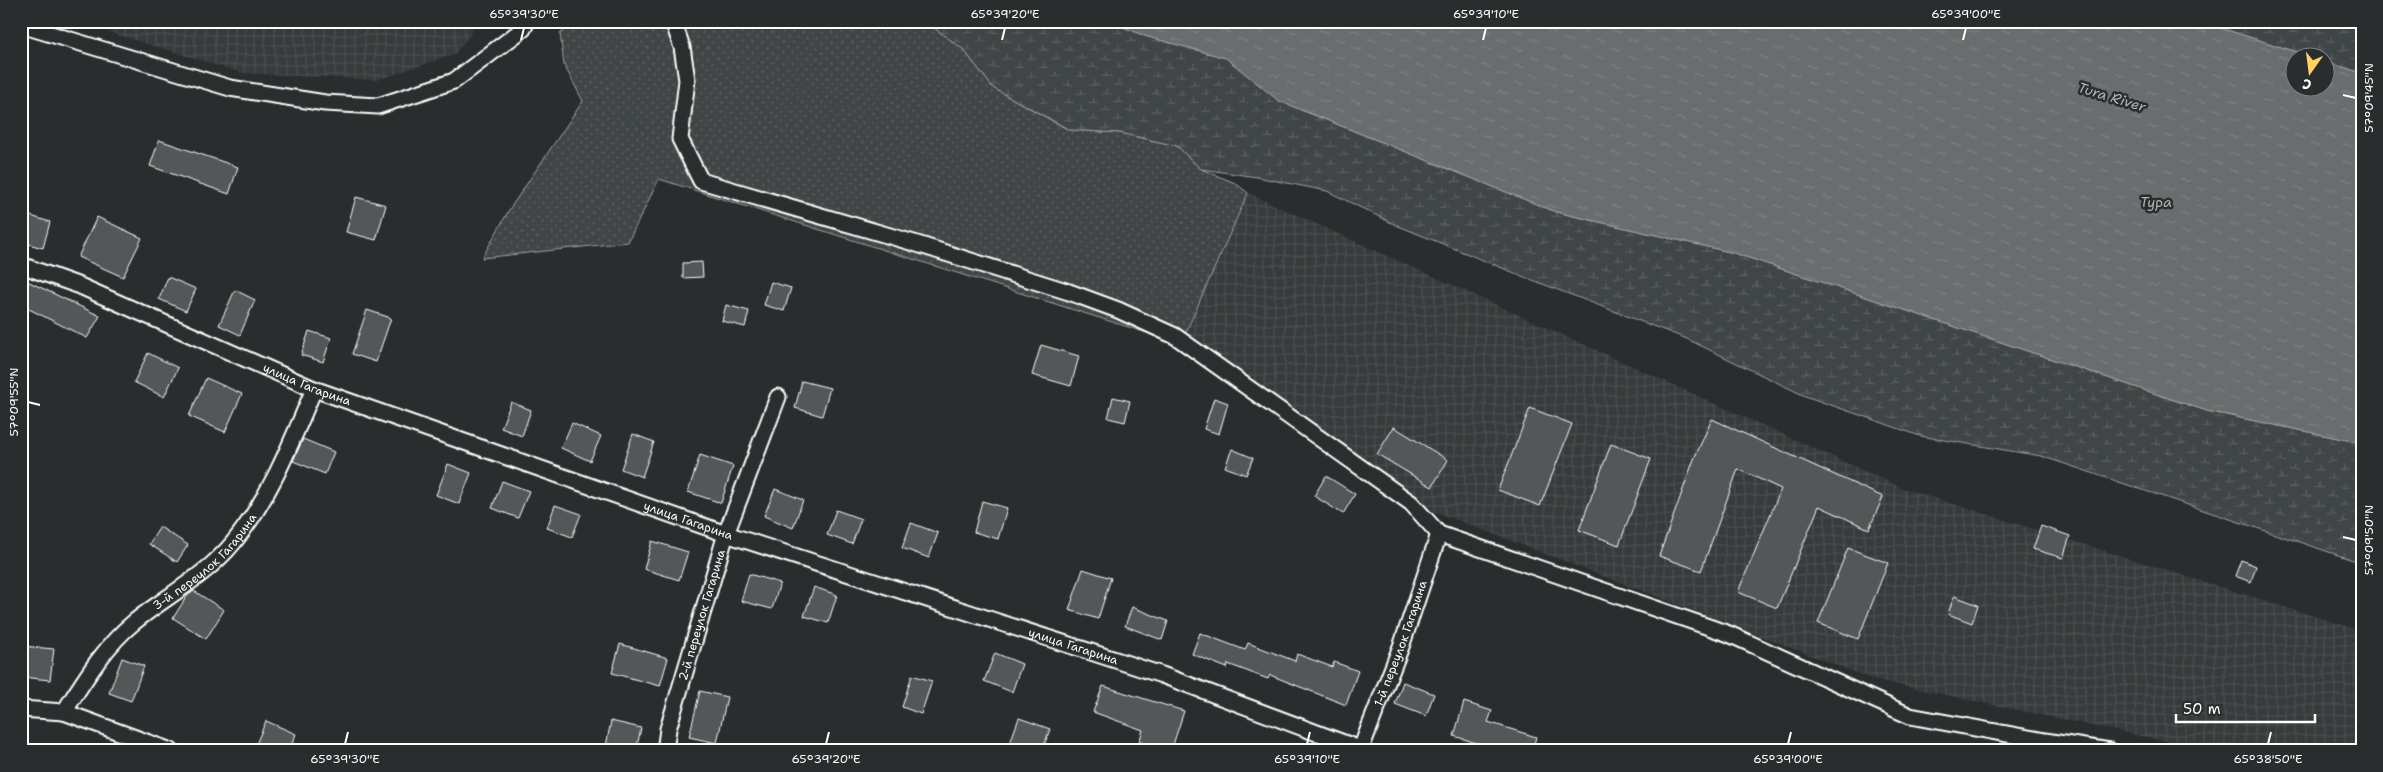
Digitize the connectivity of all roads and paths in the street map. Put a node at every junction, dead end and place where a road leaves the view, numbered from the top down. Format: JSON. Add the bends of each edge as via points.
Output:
{"nodes":[{"id":1,"x":527,"y":21,"type":"edge"},
{"id":2,"x":673,"y":21,"type":"edge"},
{"id":3,"x":21,"y":24,"type":"edge"},
{"id":4,"x":21,"y":265,"type":"edge"},
{"id":5,"x":314,"y":390,"type":"junction"},
{"id":6,"x":778,"y":397,"type":"dead end"},
{"id":7,"x":726,"y":534,"type":"junction"},
{"id":8,"x":1439,"y":534,"type":"junction"},
{"id":9,"x":21,"y":709,"type":"edge"},
{"id":10,"x":64,"y":712,"type":"junction"},
{"id":11,"x":1362,"y":750,"type":"edge"},
{"id":12,"x":171,"y":751,"type":"edge"},
{"id":13,"x":665,"y":751,"type":"edge"},
{"id":14,"x":2110,"y":751,"type":"edge"}],
"edges":[{"from":1,"to":3,"type":"street","via":[[523,29],[454,81],[378,106],[325,103],[230,88]]},
{"from":2,"to":8,"type":"street","via":[[682,47],[687,80],[680,139],[701,182],[914,243],[1069,292],[1175,336],[1411,503]]},
{"from":4,"to":5,"type":"street","name":"улица Гагарина","via":[[80,286]]},
{"from":5,"to":7,"type":"street","name":"улица Гагарина"},
{"from":5,"to":10,"type":"street","name":"3-й переулок Гагарина","via":[[280,469],[260,506],[232,544],[185,588],[132,623],[96,662]]},
{"from":6,"to":7,"type":"street","name":"2-й переулок Гагарина"},
{"from":7,"to":11,"type":"street","name":"улица Гагарина","via":[[1162,675]]},
{"from":7,"to":13,"type":"street","name":"2-й переулок Гагарина","via":[[668,729]]},
{"from":8,"to":11,"type":"street","name":"1-й переулок Гагарина"},
{"from":8,"to":14,"type":"street","via":[[1729,634],[1910,716]]},
{"from":9,"to":10,"type":"street"},
{"from":10,"to":12,"type":"street"}]}
